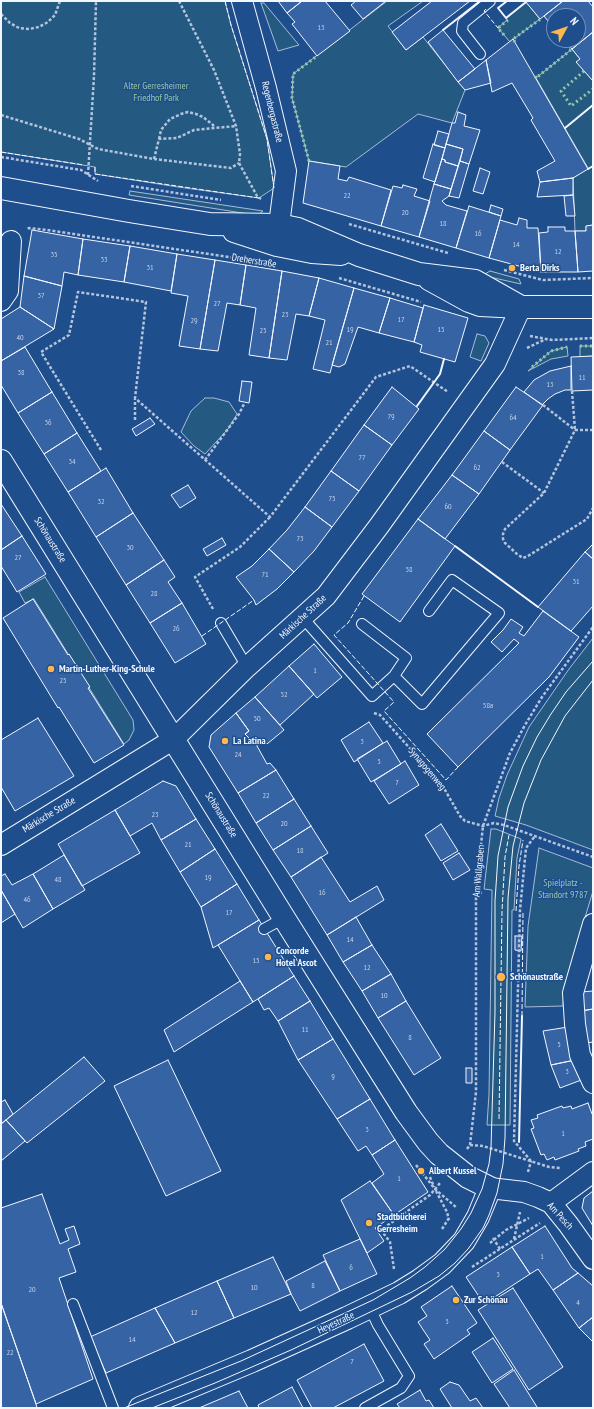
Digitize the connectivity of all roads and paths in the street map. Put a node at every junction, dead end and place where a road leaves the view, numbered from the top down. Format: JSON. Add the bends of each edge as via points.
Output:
{"nodes":[{"id":1,"x":60,"y":1,"type":"edge"},
{"id":2,"x":96,"y":1,"type":"edge"},
{"id":3,"x":179,"y":1,"type":"edge"},
{"id":4,"x":242,"y":1,"type":"edge"},
{"id":5,"x":490,"y":1,"type":"edge"},
{"id":6,"x":1,"y":14,"type":"edge"},
{"id":7,"x":480,"y":54,"type":"dead end"},
{"id":8,"x":1,"y":115,"type":"edge"},
{"id":9,"x":236,"y":126,"type":"junction"},
{"id":10,"x":214,"y":128,"type":"junction"},
{"id":11,"x":159,"y":139,"type":"junction"},
{"id":12,"x":90,"y":146,"type":"junction"},
{"id":13,"x":1,"y":157,"type":"edge"},
{"id":14,"x":154,"y":159,"type":"junction"},
{"id":15,"x":239,"y":163,"type":"junction"},
{"id":16,"x":88,"y":175,"type":"junction"},
{"id":17,"x":103,"y":182,"type":"dead end"},
{"id":18,"x":126,"y":186,"type":"dead end"},
{"id":19,"x":1,"y":188,"type":"edge"},
{"id":20,"x":257,"y":196,"type":"dead end"},
{"id":21,"x":228,"y":201,"type":"dead end"},
{"id":22,"x":342,"y":222,"type":"dead end"},
{"id":23,"x":210,"y":224,"type":"junction"},
{"id":24,"x":279,"y":225,"type":"junction"},
{"id":25,"x":17,"y":236,"type":"joint"},
{"id":26,"x":450,"y":254,"type":"dead end"},
{"id":27,"x":359,"y":255,"type":"junction"},
{"id":28,"x":248,"y":260,"type":"dead end"},
{"id":29,"x":500,"y":268,"type":"dead end"},
{"id":30,"x":521,"y":275,"type":"junction"},
{"id":31,"x":337,"y":277,"type":"dead end"},
{"id":32,"x":593,"y":278,"type":"edge"},
{"id":33,"x":523,"y":279,"type":"dead end"},
{"id":34,"x":1,"y":301,"type":"edge"},
{"id":35,"x":422,"y":303,"type":"dead end"},
{"id":36,"x":521,"y":307,"type":"junction"},
{"id":37,"x":593,"y":307,"type":"edge"},
{"id":38,"x":534,"y":337,"type":"dead end"},
{"id":39,"x":593,"y":338,"type":"edge"},
{"id":40,"x":546,"y":339,"type":"junction"},
{"id":41,"x":525,"y":349,"type":"dead end"},
{"id":42,"x":572,"y":391,"type":"dead end"},
{"id":43,"x":135,"y":398,"type":"junction"},
{"id":44,"x":469,"y":401,"type":"junction"},
{"id":45,"x":244,"y":404,"type":"dead end"},
{"id":46,"x":543,"y":405,"type":"dead end"},
{"id":47,"x":135,"y":420,"type":"dead end"},
{"id":48,"x":575,"y":430,"type":"junction"},
{"id":49,"x":593,"y":430,"type":"edge"},
{"id":50,"x":101,"y":450,"type":"dead end"},
{"id":51,"x":206,"y":460,"type":"junction"},
{"id":52,"x":1,"y":461,"type":"edge"},
{"id":53,"x":502,"y":462,"type":"dead end"},
{"id":54,"x":544,"y":493,"type":"junction"},
{"id":55,"x":593,"y":508,"type":"edge"},
{"id":56,"x":270,"y":517,"type":"junction"},
{"id":57,"x":429,"y":611,"type":"dead end"},
{"id":58,"x":303,"y":618,"type":"junction"},
{"id":59,"x":221,"y":623,"type":"joint"},
{"id":60,"x":362,"y":624,"type":"dead end"},
{"id":61,"x":593,"y":627,"type":"edge"},
{"id":62,"x":248,"y":667,"type":"junction"},
{"id":63,"x":394,"y":676,"type":"junction"},
{"id":64,"x":373,"y":713,"type":"dead end"},
{"id":65,"x":174,"y":739,"type":"junction"},
{"id":66,"x":483,"y":826,"type":"junction"},
{"id":67,"x":535,"y":836,"type":"junction"},
{"id":68,"x":1,"y":845,"type":"edge"},
{"id":69,"x":593,"y":857,"type":"edge"},
{"id":70,"x":476,"y":892,"type":"junction"},
{"id":71,"x":482,"y":893,"type":"dead end"},
{"id":72,"x":284,"y":918,"type":"junction"},
{"id":73,"x":593,"y":924,"type":"edge"},
{"id":74,"x":264,"y":930,"type":"dead end"},
{"id":75,"x":593,"y":1083,"type":"edge"},
{"id":76,"x":531,"y":1161,"type":"junction"},
{"id":77,"x":560,"y":1168,"type":"dead end"},
{"id":78,"x":593,"y":1172,"type":"edge"},
{"id":79,"x":528,"y":1174,"type":"dead end"},
{"id":80,"x":490,"y":1188,"type":"junction"},
{"id":81,"x":435,"y":1189,"type":"junction"},
{"id":82,"x":456,"y":1207,"type":"dead end"},
{"id":83,"x":543,"y":1209,"type":"junction"},
{"id":84,"x":520,"y":1211,"type":"dead end"},
{"id":85,"x":518,"y":1223,"type":"junction"},
{"id":86,"x":378,"y":1225,"type":"dead end"},
{"id":87,"x":381,"y":1230,"type":"junction"},
{"id":88,"x":441,"y":1231,"type":"dead end"},
{"id":89,"x":490,"y":1234,"type":"dead end"},
{"id":90,"x":494,"y":1240,"type":"junction"},
{"id":91,"x":514,"y":1240,"type":"dead end"},
{"id":92,"x":488,"y":1245,"type":"dead end"},
{"id":93,"x":500,"y":1249,"type":"dead end"},
{"id":94,"x":593,"y":1259,"type":"edge"},
{"id":95,"x":400,"y":1265,"type":"dead end"},
{"id":96,"x":73,"y":1304,"type":"dead end"},
{"id":97,"x":370,"y":1308,"type":"junction"},
{"id":98,"x":113,"y":1408,"type":"edge"},
{"id":99,"x":140,"y":1408,"type":"edge"},
{"id":100,"x":365,"y":1408,"type":"edge"}],
"edges":[{"from":1,"to":6,"type":"path","via":[[55,15],[39,27],[19,28]]},
{"from":2,"to":12,"type":"path"},
{"from":3,"to":9,"type":"path","via":[[214,70]]},
{"from":4,"to":24,"type":"street","name":"Regenbergastraße","via":[[286,171]]},
{"from":5,"to":7,"type":"lane","via":[[464,23],[462,31]]},
{"from":8,"to":12,"type":"path","via":[[79,139]]},
{"from":9,"to":10,"type":"path"},
{"from":9,"to":15,"type":"path"},
{"from":10,"to":11,"type":"path","via":[[194,130],[177,138]]},
{"from":10,"to":11,"type":"path","via":[[203,117],[188,112],[170,119],[161,130]]},
{"from":11,"to":14,"type":"path"},
{"from":12,"to":14,"type":"path"},
{"from":12,"to":16,"type":"path"},
{"from":13,"to":16,"type":"path","via":[[81,170]]},
{"from":14,"to":15,"type":"path","via":[[231,168]]},
{"from":15,"to":20,"type":"path"},
{"from":16,"to":17,"type":"path"},
{"from":18,"to":21,"type":"path"},
{"from":19,"to":23,"type":"street","name":"Dreherstraße"},
{"from":22,"to":26,"type":"path"},
{"from":23,"to":24,"type":"street","name":"Dreherstraße"},
{"from":23,"to":27,"type":"street","name":"Dreherstraße","via":[[312,252]]},
{"from":24,"to":27,"type":"street","name":"Dreherstraße"},
{"from":25,"to":28,"type":"path","name":"Dreherstraße","via":[[29,228]]},
{"from":25,"to":34,"type":"street","via":[[8,291]]},
{"from":27,"to":36,"type":"street","name":"Dreherstraße","via":[[420,274],[475,281]]},
{"from":29,"to":30,"type":"path"},
{"from":30,"to":32,"type":"path","via":[[543,280]]},
{"from":30,"to":33,"type":"path"},
{"from":31,"to":35,"type":"path"},
{"from":36,"to":37,"type":"street","name":"Dreherstraße"},
{"from":36,"to":44,"type":"street","name":"Märkische Straße","via":[[495,364]]},
{"from":38,"to":40,"type":"path"},
{"from":39,"to":40,"type":"path"},
{"from":40,"to":41,"type":"path"},
{"from":42,"to":48,"type":"path"},
{"from":43,"to":47,"type":"path"},
{"from":43,"to":50,"type":"path","via":[[146,302],[78,292],[69,335],[41,352]]},
{"from":43,"to":51,"type":"path"},
{"from":44,"to":56,"type":"path","via":[[447,392],[410,366],[376,377]]},
{"from":44,"to":58,"type":"street","name":"Märkische Straße","via":[[326,596]]},
{"from":45,"to":51,"type":"path"},
{"from":46,"to":48,"type":"path"},
{"from":48,"to":49,"type":"path"},
{"from":48,"to":54,"type":"path"},
{"from":51,"to":56,"type":"path"},
{"from":52,"to":65,"type":"street","name":"Schönaustraße"},
{"from":53,"to":54,"type":"path"},
{"from":54,"to":55,"type":"path","via":[[505,529],[503,534],[505,543],[523,558],[587,519]]},
{"from":56,"to":59,"type":"path","via":[[240,547],[195,577]]},
{"from":57,"to":63,"type":"lane","via":[[452,580],[499,613],[422,704]]},
{"from":58,"to":62,"type":"street","name":"Märkische Straße"},
{"from":58,"to":63,"type":"lane","via":[[372,696]]},
{"from":59,"to":62,"type":"lane"},
{"from":60,"to":63,"type":"lane","via":[[406,658]]},
{"from":61,"to":66,"type":"path","name":"Am Wallgraben","via":[[525,725],[510,753]]},
{"from":62,"to":65,"type":"street","name":"Märkische Straße"},
{"from":64,"to":66,"type":"path","name":"Synagogenweg","via":[[380,715],[441,783],[460,816],[465,821]]},
{"from":65,"to":68,"type":"street","name":"Märkische Straße"},
{"from":65,"to":72,"type":"street","name":"Schönaustraße"},
{"from":66,"to":67,"type":"path","name":"Synagogenweg","via":[[494,823]]},
{"from":66,"to":70,"type":"path","name":"Am Wallgraben"},
{"from":67,"to":69,"type":"path","name":"Synagogenweg"},
{"from":67,"to":76,"type":"path","via":[[526,848],[520,910],[514,1141]]},
{"from":70,"to":71,"type":"path"},
{"from":70,"to":76,"type":"path","name":"Am Wallgraben","via":[[478,1092],[470,1145],[483,1146]]},
{"from":72,"to":74,"type":"lane"},
{"from":72,"to":80,"type":"street","name":"Schönaustraße","via":[[428,1142],[468,1177]]},
{"from":73,"to":75,"type":"street","via":[[573,993],[580,1055]]},
{"from":76,"to":77,"type":"path"},
{"from":76,"to":79,"type":"path"},
{"from":78,"to":83,"type":"street"},
{"from":80,"to":83,"type":"street","name":"Am Pesch","via":[[538,1196]]},
{"from":80,"to":97,"type":"street","name":"Heyestraße","via":[[464,1241],[442,1264],[399,1293]]},
{"from":81,"to":82,"type":"path"},
{"from":81,"to":87,"type":"path","via":[[430,1196]]},
{"from":81,"to":88,"type":"path","via":[[448,1218]]},
{"from":83,"to":85,"type":"path"},
{"from":83,"to":94,"type":"street","name":"Am Pesch","via":[[568,1224]]},
{"from":84,"to":85,"type":"path"},
{"from":85,"to":90,"type":"path"},
{"from":85,"to":91,"type":"path"},
{"from":86,"to":87,"type":"path"},
{"from":87,"to":95,"type":"path","via":[[390,1242],[394,1269]]},
{"from":89,"to":90,"type":"path"},
{"from":90,"to":92,"type":"path"},
{"from":90,"to":93,"type":"path"},
{"from":96,"to":98,"type":"lane"},
{"from":97,"to":99,"type":"street","name":"Heyestraße"},
{"from":97,"to":100,"type":"lane","via":[[409,1376],[401,1388]]}]}
